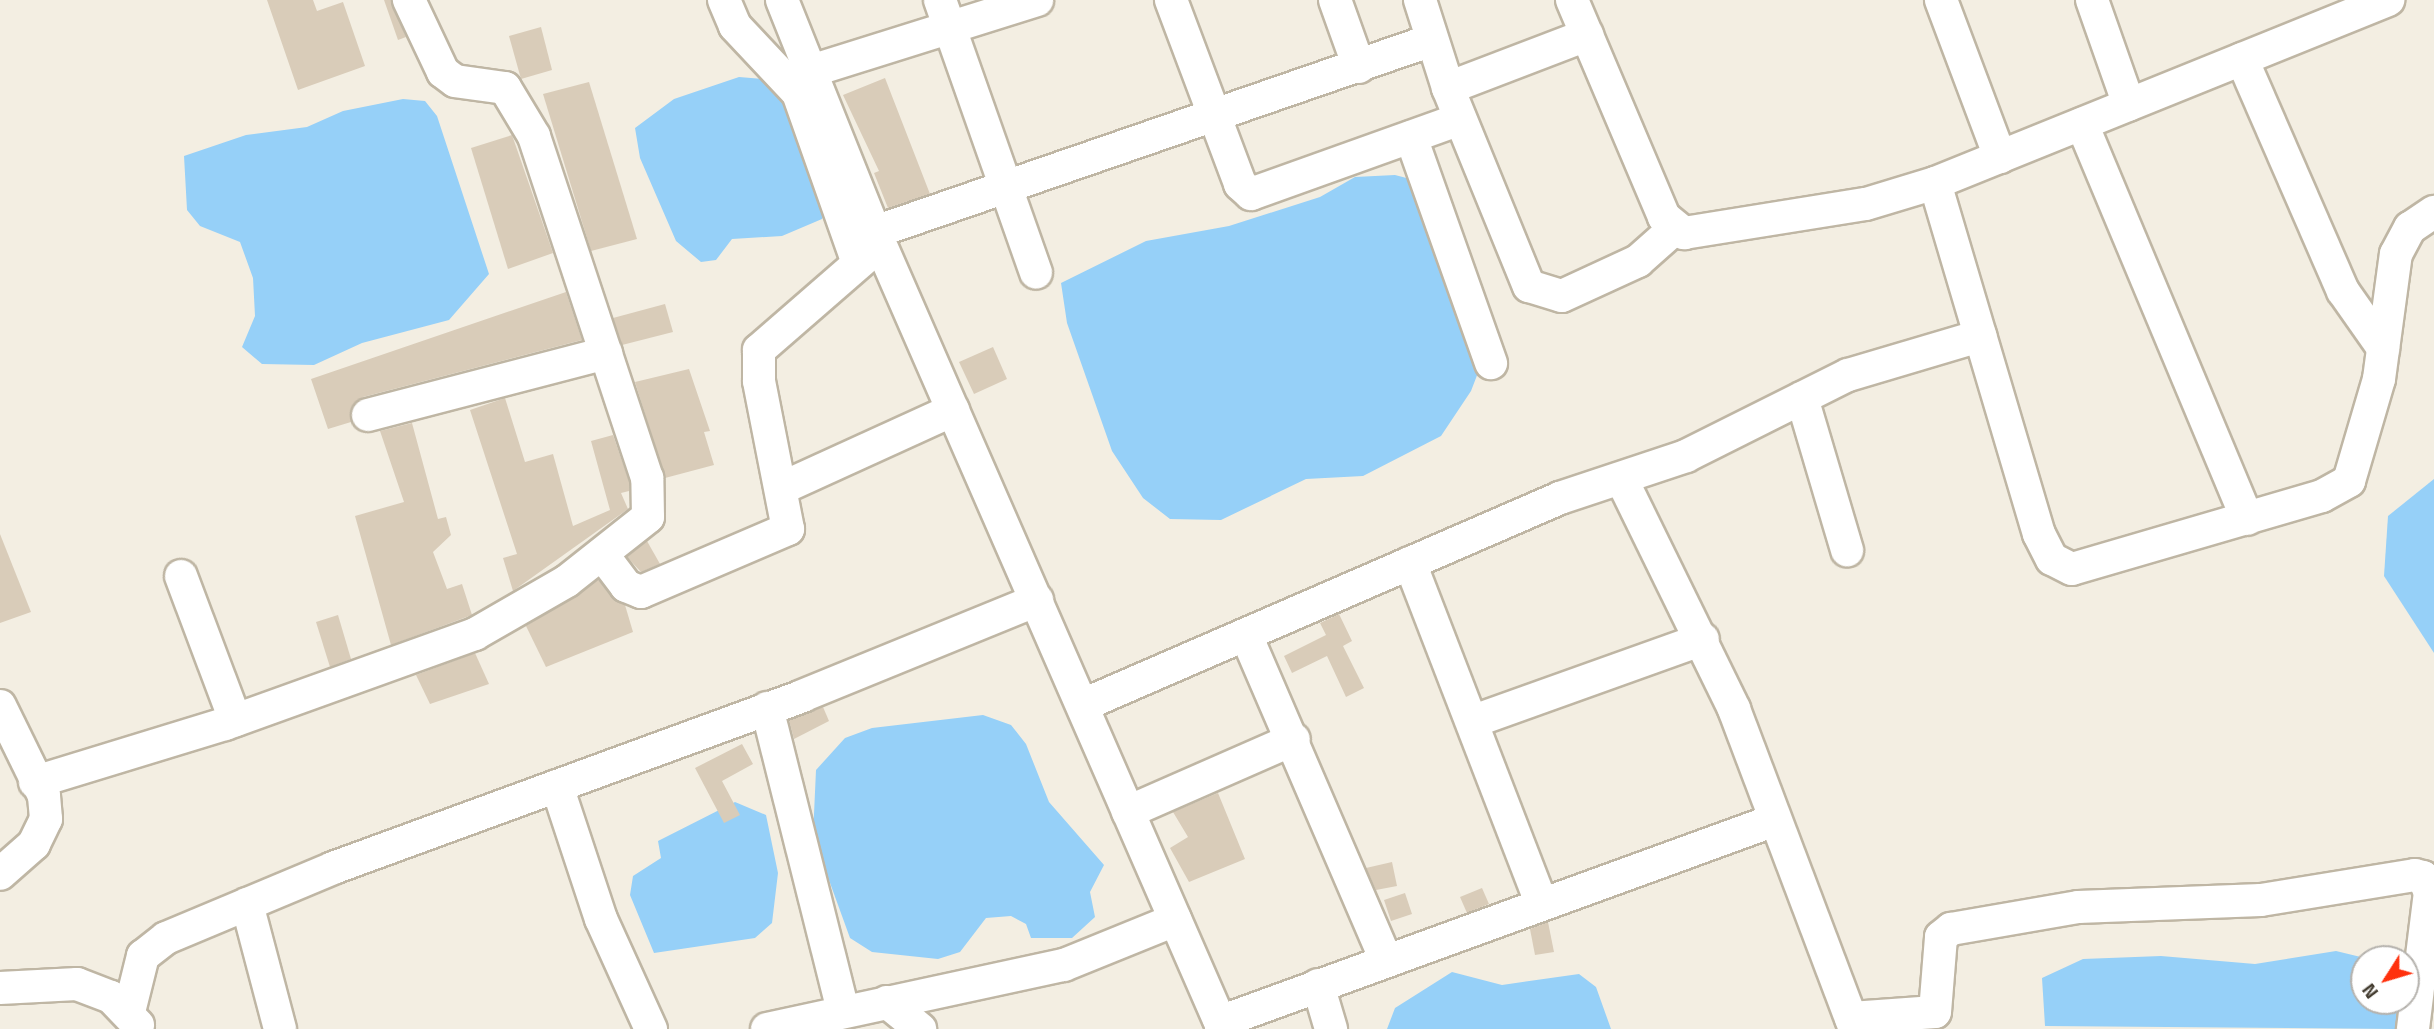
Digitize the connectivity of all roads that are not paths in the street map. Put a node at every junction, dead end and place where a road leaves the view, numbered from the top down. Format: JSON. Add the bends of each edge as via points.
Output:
{"nodes":[{"id":1,"x":409,"y":0,"type":"edge"},
{"id":2,"x":723,"y":0,"type":"edge"},
{"id":3,"x":782,"y":0,"type":"edge"},
{"id":4,"x":1037,"y":0,"type":"edge"},
{"id":5,"x":1171,"y":0,"type":"edge"},
{"id":6,"x":1335,"y":0,"type":"edge"},
{"id":7,"x":1420,"y":0,"type":"edge"},
{"id":8,"x":1572,"y":0,"type":"edge"},
{"id":9,"x":1941,"y":0,"type":"edge"},
{"id":10,"x":2092,"y":0,"type":"edge"},
{"id":11,"x":2388,"y":0,"type":"edge"},
{"id":12,"x":945,"y":14,"type":"edge"},
{"id":13,"x":1587,"y":35,"type":"junction"},
{"id":14,"x":1432,"y":40,"type":"junction"},
{"id":15,"x":2242,"y":59,"type":"junction"},
{"id":16,"x":1359,"y":66,"type":"junction"},
{"id":17,"x":811,"y":71,"type":"junction"},
{"id":18,"x":1447,"y":88,"type":"junction"},
{"id":19,"x":2129,"y":105,"type":"junction"},
{"id":20,"x":1216,"y":117,"type":"junction"},
{"id":21,"x":1460,"y":119,"type":"junction"},
{"id":22,"x":2082,"y":124,"type":"junction"},
{"id":23,"x":1411,"y":137,"type":"junction"},
{"id":24,"x":2000,"y":157,"type":"junction"},
{"id":25,"x":1934,"y":183,"type":"junction"},
{"id":26,"x":1006,"y":189,"type":"junction"},
{"id":27,"x":2434,"y":212,"type":"edge"},
{"id":28,"x":1673,"y":230,"type":"junction"},
{"id":29,"x":870,"y":250,"type":"junction"},
{"id":30,"x":1036,"y":274,"type":"dead end"},
{"id":31,"x":1980,"y":336,"type":"junction"},
{"id":32,"x":2384,"y":348,"type":"junction"},
{"id":33,"x":606,"y":353,"type":"junction"},
{"id":34,"x":1490,"y":363,"type":"dead end"},
{"id":35,"x":1802,"y":398,"type":"junction"},
{"id":36,"x":953,"y":410,"type":"junction"},
{"id":37,"x":368,"y":415,"type":"dead end"},
{"id":38,"x":1622,"y":480,"type":"junction"},
{"id":39,"x":782,"y":488,"type":"junction"},
{"id":40,"x":2247,"y":519,"type":"junction"},
{"id":41,"x":1847,"y":550,"type":"dead end"},
{"id":42,"x":602,"y":554,"type":"junction"},
{"id":43,"x":1410,"y":563,"type":"junction"},
{"id":44,"x":181,"y":576,"type":"dead end"},
{"id":45,"x":1037,"y":600,"type":"junction"},
{"id":46,"x":1246,"y":635,"type":"junction"},
{"id":47,"x":1703,"y":639,"type":"junction"},
{"id":48,"x":1083,"y":705,"type":"junction"},
{"id":49,"x":0,"y":706,"type":"edge"},
{"id":50,"x":767,"y":708,"type":"junction"},
{"id":51,"x":235,"y":720,"type":"junction"},
{"id":52,"x":1474,"y":721,"type":"junction"},
{"id":53,"x":1294,"y":739,"type":"junction"},
{"id":54,"x":35,"y":782,"type":"junction"},
{"id":55,"x":557,"y":786,"type":"junction"},
{"id":56,"x":1128,"y":812,"type":"junction"},
{"id":57,"x":1775,"y":820,"type":"junction"},
{"id":58,"x":0,"y":874,"type":"edge"},
{"id":59,"x":1541,"y":902,"type":"junction"},
{"id":60,"x":247,"y":904,"type":"junction"},
{"id":61,"x":1175,"y":920,"type":"junction"},
{"id":62,"x":1386,"y":960,"type":"junction"},
{"id":63,"x":1318,"y":985,"type":"junction"},
{"id":64,"x":0,"y":988,"type":"edge"},
{"id":65,"x":887,"y":1002,"type":"junction"},
{"id":66,"x":843,"y":1010,"type":"junction"},
{"id":67,"x":135,"y":1021,"type":"edge"},
{"id":68,"x":1853,"y":1024,"type":"edge"},
{"id":69,"x":1222,"y":1025,"type":"edge"},
{"id":70,"x":280,"y":1029,"type":"edge"},
{"id":71,"x":651,"y":1029,"type":"edge"},
{"id":72,"x":767,"y":1029,"type":"edge"},
{"id":73,"x":920,"y":1029,"type":"edge"},
{"id":74,"x":1331,"y":1029,"type":"edge"},
{"id":75,"x":2413,"y":1029,"type":"edge"}],
"edges":[{"from":1,"to":33,"type":"street","via":[[443,72],[455,81],[505,88],[517,100]]},
{"from":2,"to":29,"type":"street","via":[[735,26],[798,93]]},
{"from":3,"to":17,"type":"street"},
{"from":4,"to":12,"type":"street"},
{"from":5,"to":20,"type":"street"},
{"from":6,"to":16,"type":"street"},
{"from":7,"to":14,"type":"street"},
{"from":8,"to":13,"type":"street"},
{"from":9,"to":24,"type":"street"},
{"from":10,"to":19,"type":"street"},
{"from":11,"to":15,"type":"street"},
{"from":12,"to":17,"type":"street"},
{"from":12,"to":26,"type":"street"},
{"from":13,"to":18,"type":"street"},
{"from":13,"to":28,"type":"street"},
{"from":14,"to":16,"type":"street"},
{"from":14,"to":18,"type":"street"},
{"from":15,"to":19,"type":"street"},
{"from":15,"to":32,"type":"street","via":[[2343,291]]},
{"from":16,"to":20,"type":"street"},
{"from":17,"to":29,"type":"street"},
{"from":18,"to":21,"type":"street"},
{"from":19,"to":22,"type":"street"},
{"from":20,"to":23,"type":"street","via":[[1240,184],[1251,194]]},
{"from":20,"to":26,"type":"street"},
{"from":21,"to":23,"type":"street"},
{"from":21,"to":28,"type":"street","via":[[1520,270],[1538,293],[1562,296],[1621,271]]},
{"from":22,"to":24,"type":"street"},
{"from":22,"to":40,"type":"street"},
{"from":23,"to":34,"type":"street"},
{"from":24,"to":25,"type":"street"},
{"from":25,"to":28,"type":"street","via":[[1866,204],[1694,233]]},
{"from":25,"to":31,"type":"street"},
{"from":26,"to":29,"type":"street"},
{"from":26,"to":30,"type":"street"},
{"from":27,"to":32,"type":"street","via":[[2400,240]]},
{"from":29,"to":36,"type":"street"},
{"from":29,"to":39,"type":"street","via":[[760,351],[759,381]]},
{"from":31,"to":35,"type":"street","via":[[1848,376]]},
{"from":31,"to":40,"type":"street","via":[[2039,534],[2062,566],[2085,569]]},
{"from":32,"to":40,"type":"street","via":[[2349,481]]},
{"from":33,"to":37,"type":"street"},
{"from":33,"to":42,"type":"street","via":[[652,503],[648,517]]},
{"from":35,"to":38,"type":"street"},
{"from":35,"to":41,"type":"street"},
{"from":36,"to":39,"type":"street"},
{"from":36,"to":45,"type":"street"},
{"from":38,"to":43,"type":"street","via":[[1560,498]]},
{"from":38,"to":47,"type":"street"},
{"from":39,"to":42,"type":"street","via":[[789,521],[783,534],[652,590],[633,591]]},
{"from":42,"to":51,"type":"street","via":[[475,634]]},
{"from":43,"to":46,"type":"street"},
{"from":43,"to":52,"type":"street"},
{"from":44,"to":51,"type":"street"},
{"from":45,"to":48,"type":"street"},
{"from":45,"to":50,"type":"street"},
{"from":46,"to":48,"type":"street"},
{"from":46,"to":53,"type":"street"},
{"from":47,"to":52,"type":"street"},
{"from":47,"to":57,"type":"street"},
{"from":48,"to":56,"type":"street"},
{"from":49,"to":54,"type":"street"},
{"from":50,"to":55,"type":"street"},
{"from":50,"to":66,"type":"street"},
{"from":51,"to":54,"type":"street"},
{"from":52,"to":59,"type":"street"},
{"from":53,"to":56,"type":"street"},
{"from":53,"to":62,"type":"street"},
{"from":54,"to":58,"type":"street","via":[[44,796],[41,833]]},
{"from":55,"to":60,"type":"street"},
{"from":55,"to":71,"type":"street","via":[[605,931]]},
{"from":56,"to":61,"type":"street"},
{"from":57,"to":59,"type":"street"},
{"from":57,"to":68,"type":"street"},
{"from":59,"to":62,"type":"street"},
{"from":60,"to":67,"type":"street","via":[[166,938],[143,956]]},
{"from":60,"to":70,"type":"street"},
{"from":61,"to":65,"type":"street","via":[[1064,965]]},
{"from":61,"to":69,"type":"street"},
{"from":62,"to":63,"type":"street"},
{"from":63,"to":69,"type":"street"},
{"from":63,"to":74,"type":"street"},
{"from":64,"to":67,"type":"street","via":[[77,984]]},
{"from":65,"to":66,"type":"street"},
{"from":65,"to":73,"type":"street"},
{"from":66,"to":72,"type":"street"},
{"from":68,"to":75,"type":"street","via":[[1935,1012],[1941,937],[1951,929],[2078,907],[2261,900],[2415,875],[2423,877],[2430,891]]}]}
